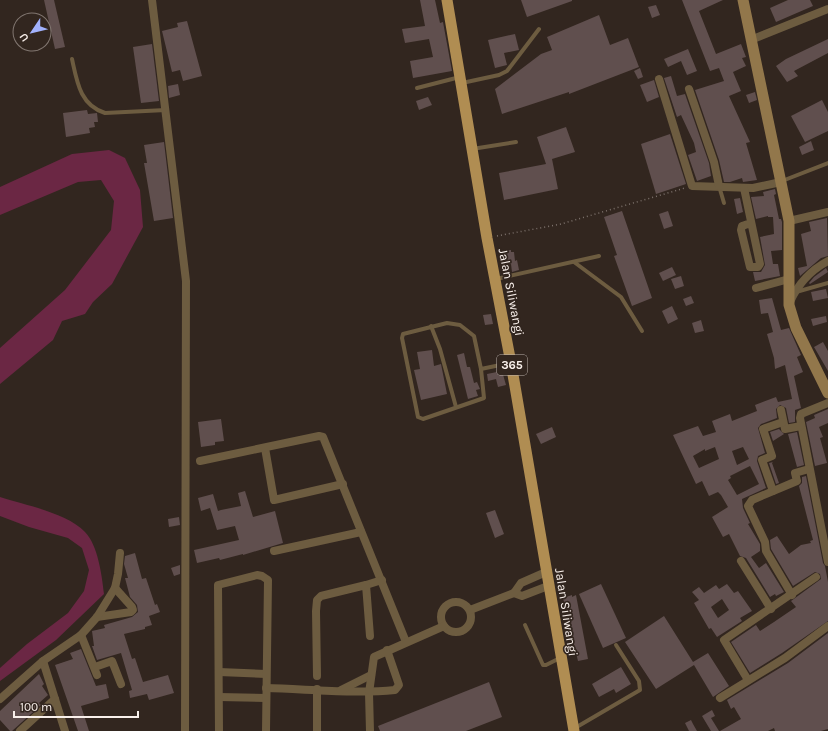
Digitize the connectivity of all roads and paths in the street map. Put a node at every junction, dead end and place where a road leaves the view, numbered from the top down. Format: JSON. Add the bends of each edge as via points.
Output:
{"nodes":[{"id":1,"x":152,"y":0,"type":"edge"},
{"id":2,"x":447,"y":0,"type":"edge"},
{"id":3,"x":743,"y":0,"type":"edge"},
{"id":4,"x":828,"y":9,"type":"edge"},
{"id":5,"x":539,"y":29,"type":"dead end"},
{"id":6,"x":753,"y":39,"type":"junction"},
{"id":7,"x":72,"y":59,"type":"dead end"},
{"id":8,"x":659,"y":79,"type":"dead end"},
{"id":9,"x":461,"y":80,"type":"junction"},
{"id":10,"x":417,"y":88,"type":"dead end"},
{"id":11,"x":689,"y":89,"type":"dead end"},
{"id":12,"x":166,"y":110,"type":"junction"},
{"id":13,"x":516,"y":142,"type":"dead end"},
{"id":14,"x":472,"y":149,"type":"junction"},
{"id":15,"x":828,"y":163,"type":"edge"},
{"id":16,"x":781,"y":182,"type":"junction"},
{"id":17,"x":692,"y":186,"type":"junction"},
{"id":18,"x":719,"y":186,"type":"junction"},
{"id":19,"x":744,"y":188,"type":"junction"},
{"id":20,"x":724,"y":203,"type":"dead end"},
{"id":21,"x":828,"y":212,"type":"edge"},
{"id":22,"x":789,"y":221,"type":"junction"},
{"id":23,"x":751,"y":223,"type":"junction"},
{"id":24,"x":487,"y":238,"type":"junction"},
{"id":25,"x":600,"y":256,"type":"dead end"},
{"id":26,"x":828,"y":261,"type":"edge"},
{"id":27,"x":574,"y":262,"type":"junction"},
{"id":28,"x":496,"y":279,"type":"junction"},
{"id":29,"x":789,"y":279,"type":"junction"},
{"id":30,"x":828,"y":283,"type":"edge"},
{"id":31,"x":756,"y":288,"type":"dead end"},
{"id":32,"x":794,"y":292,"type":"junction"},
{"id":33,"x":789,"y":305,"type":"junction"},
{"id":34,"x":430,"y":326,"type":"junction"},
{"id":35,"x":642,"y":331,"type":"dead end"},
{"id":36,"x":511,"y":363,"type":"junction"},
{"id":37,"x":481,"y":369,"type":"junction"},
{"id":38,"x":825,"y":379,"type":"edge"},
{"id":39,"x":828,"y":392,"type":"edge"},
{"id":40,"x":828,"y":403,"type":"edge"},
{"id":41,"x":456,"y":407,"type":"junction"},
{"id":42,"x":781,"y":410,"type":"dead end"},
{"id":43,"x":783,"y":422,"type":"junction"},
{"id":44,"x":801,"y":426,"type":"junction"},
{"id":45,"x":265,"y":448,"type":"junction"},
{"id":46,"x":200,"y":461,"type":"dead end"},
{"id":47,"x":809,"y":469,"type":"junction"},
{"id":48,"x":343,"y":484,"type":"junction"},
{"id":49,"x":773,"y":491,"type":"junction"},
{"id":50,"x":361,"y":532,"type":"junction"},
{"id":51,"x":274,"y":550,"type":"dead end"},
{"id":52,"x":120,"y":553,"type":"dead end"},
{"id":53,"x":741,"y":561,"type":"dead end"},
{"id":54,"x":828,"y":562,"type":"edge"},
{"id":55,"x":546,"y":572,"type":"junction"},
{"id":56,"x":816,"y":577,"type":"dead end"},
{"id":57,"x":382,"y":580,"type":"junction"},
{"id":58,"x":366,"y":585,"type":"junction"},
{"id":59,"x":548,"y":586,"type":"junction"},
{"id":60,"x":115,"y":588,"type":"junction"},
{"id":61,"x":514,"y":593,"type":"junction"},
{"id":62,"x":792,"y":595,"type":"junction"},
{"id":63,"x":771,"y":609,"type":"junction"},
{"id":64,"x":470,"y":610,"type":"junction"},
{"id":65,"x":97,"y":617,"type":"junction"},
{"id":66,"x":525,"y":625,"type":"dead end"},
{"id":67,"x":444,"y":626,"type":"junction"},
{"id":68,"x":828,"y":626,"type":"edge"},
{"id":69,"x":81,"y":635,"type":"junction"},
{"id":70,"x":370,"y":636,"type":"dead end"},
{"id":71,"x":406,"y":642,"type":"junction"},
{"id":72,"x":616,"y":645,"type":"dead end"},
{"id":73,"x":387,"y":650,"type":"junction"},
{"id":74,"x":560,"y":658,"type":"junction"},
{"id":75,"x":43,"y":661,"type":"junction"},
{"id":76,"x":219,"y":672,"type":"junction"},
{"id":77,"x":266,"y":674,"type":"junction"},
{"id":78,"x":371,"y":675,"type":"junction"},
{"id":79,"x":317,"y":676,"type":"dead end"},
{"id":80,"x":748,"y":680,"type":"junction"},
{"id":81,"x":121,"y":684,"type":"dead end"},
{"id":82,"x":266,"y":688,"type":"junction"},
{"id":83,"x":317,"y":689,"type":"junction"},
{"id":84,"x":340,"y":690,"type":"junction"},
{"id":85,"x":369,"y":693,"type":"junction"},
{"id":86,"x":219,"y":697,"type":"junction"},
{"id":87,"x":266,"y":698,"type":"junction"},
{"id":88,"x":720,"y":698,"type":"dead end"},
{"id":89,"x":0,"y":699,"type":"edge"},
{"id":90,"x":55,"y":699,"type":"junction"},
{"id":91,"x":574,"y":730,"type":"edge"},
{"id":92,"x":20,"y":731,"type":"edge"},
{"id":93,"x":65,"y":731,"type":"edge"},
{"id":94,"x":185,"y":731,"type":"edge"},
{"id":95,"x":218,"y":731,"type":"edge"},
{"id":96,"x":266,"y":731,"type":"edge"},
{"id":97,"x":318,"y":731,"type":"edge"},
{"id":98,"x":370,"y":731,"type":"edge"}],
"edges":[{"from":1,"to":12,"type":"street"},
{"from":2,"to":9,"type":"main road","name":"Jalan Siliwangi","number":"365"},
{"from":3,"to":6,"type":"main road"},
{"from":4,"to":6,"type":"street"},
{"from":5,"to":9,"type":"lane","via":[[507,70],[499,75]]},
{"from":6,"to":16,"type":"main road"},
{"from":7,"to":12,"type":"lane","via":[[81,94],[97,111],[105,113]]},
{"from":8,"to":17,"type":"street"},
{"from":9,"to":10,"type":"lane"},
{"from":9,"to":14,"type":"main road","name":"Jalan Siliwangi","number":"365"},
{"from":11,"to":18,"type":"street","via":[[714,162]]},
{"from":12,"to":94,"type":"street","via":[[186,281]]},
{"from":13,"to":14,"type":"lane"},
{"from":14,"to":24,"type":"main road","name":"Jalan Siliwangi","number":"365"},
{"from":15,"to":16,"type":"lane"},
{"from":16,"to":19,"type":"street"},
{"from":16,"to":22,"type":"main road"},
{"from":17,"to":18,"type":"street"},
{"from":17,"to":24,"type":"path","via":[[561,224]]},
{"from":18,"to":19,"type":"street"},
{"from":18,"to":20,"type":"lane"},
{"from":19,"to":23,"type":"street"},
{"from":21,"to":22,"type":"street"},
{"from":22,"to":29,"type":"main road"},
{"from":23,"to":23,"type":"street","via":[[760,264],[758,267],[750,267],[741,230],[742,226]]},
{"from":24,"to":28,"type":"main road","name":"Jalan Siliwangi","number":"365"},
{"from":25,"to":27,"type":"lane"},
{"from":26,"to":32,"type":"street","via":[[814,269]]},
{"from":27,"to":28,"type":"lane"},
{"from":27,"to":35,"type":"lane","via":[[621,297]]},
{"from":28,"to":36,"type":"main road","name":"Jalan Siliwangi","number":"365"},
{"from":29,"to":31,"type":"street"},
{"from":29,"to":33,"type":"main road"},
{"from":30,"to":32,"type":"lane"},
{"from":32,"to":33,"type":"street"},
{"from":33,"to":38,"type":"main road","via":[[796,328]]},
{"from":34,"to":37,"type":"lane","via":[[447,322],[467,329],[474,336]]},
{"from":34,"to":41,"type":"lane","via":[[440,349]]},
{"from":34,"to":41,"type":"lane","via":[[406,332],[402,338],[418,417],[423,419]]},
{"from":36,"to":37,"type":"lane"},
{"from":36,"to":55,"type":"main road","name":"Jalan Siliwangi","number":"365"},
{"from":37,"to":41,"type":"lane","via":[[484,398]]},
{"from":38,"to":39,"type":"main road"},
{"from":40,"to":44,"type":"street","via":[[801,414]]},
{"from":42,"to":43,"type":"street"},
{"from":43,"to":44,"type":"street","via":[[785,429]]},
{"from":43,"to":49,"type":"street","via":[[763,429],[772,456],[762,460]]},
{"from":44,"to":47,"type":"street"},
{"from":45,"to":46,"type":"street"},
{"from":45,"to":48,"type":"street","via":[[323,437]]},
{"from":45,"to":48,"type":"street","via":[[274,500]]},
{"from":47,"to":49,"type":"street","via":[[795,473],[797,481]]},
{"from":47,"to":54,"type":"street"},
{"from":48,"to":50,"type":"street"},
{"from":49,"to":62,"type":"street","via":[[752,500],[748,506],[765,542],[766,551]]},
{"from":50,"to":51,"type":"street"},
{"from":50,"to":57,"type":"street"},
{"from":52,"to":60,"type":"street"},
{"from":53,"to":63,"type":"street"},
{"from":55,"to":59,"type":"main road","name":"Jalan Siliwangi","number":"365"},
{"from":55,"to":61,"type":"street","via":[[522,583]]},
{"from":56,"to":62,"type":"street"},
{"from":57,"to":58,"type":"street"},
{"from":57,"to":71,"type":"street"},
{"from":58,"to":70,"type":"street"},
{"from":58,"to":79,"type":"street","via":[[326,594],[317,600]]},
{"from":59,"to":61,"type":"street","via":[[522,596]]},
{"from":59,"to":74,"type":"main road","name":"Jalan Siliwangi","number":"365"},
{"from":60,"to":65,"type":"street"},
{"from":60,"to":65,"type":"street","via":[[133,610]]},
{"from":61,"to":64,"type":"street"},
{"from":62,"to":63,"type":"street"},
{"from":63,"to":80,"type":"street","via":[[724,640]]},
{"from":64,"to":67,"type":"street","via":[[471,620],[463,630],[453,632]]},
{"from":64,"to":67,"type":"street","via":[[459,602],[449,603],[441,614]]},
{"from":65,"to":69,"type":"street"},
{"from":66,"to":74,"type":"lane","via":[[543,665]]},
{"from":67,"to":71,"type":"street"},
{"from":68,"to":80,"type":"street","via":[[785,658]]},
{"from":69,"to":75,"type":"street"},
{"from":69,"to":81,"type":"street","via":[[96,671],[109,661],[113,662]]},
{"from":71,"to":73,"type":"street"},
{"from":72,"to":91,"type":"lane","via":[[639,681],[640,690]]},
{"from":73,"to":78,"type":"street","via":[[374,657]]},
{"from":73,"to":85,"type":"street","via":[[399,687],[395,690]]},
{"from":74,"to":91,"type":"main road","name":"Jalan Siliwangi","number":"365"},
{"from":75,"to":89,"type":"street"},
{"from":75,"to":90,"type":"street"},
{"from":76,"to":77,"type":"street"},
{"from":76,"to":77,"type":"street","via":[[218,585],[257,575],[268,580]]},
{"from":76,"to":86,"type":"street"},
{"from":77,"to":82,"type":"street"},
{"from":78,"to":84,"type":"street"},
{"from":78,"to":85,"type":"street"},
{"from":80,"to":88,"type":"street"},
{"from":82,"to":83,"type":"street"},
{"from":82,"to":87,"type":"street"},
{"from":83,"to":84,"type":"street"},
{"from":83,"to":97,"type":"street"},
{"from":84,"to":85,"type":"street"},
{"from":85,"to":98,"type":"street"},
{"from":86,"to":87,"type":"street"},
{"from":86,"to":95,"type":"street"},
{"from":87,"to":96,"type":"street"},
{"from":90,"to":92,"type":"street"},
{"from":90,"to":93,"type":"street"}]}
